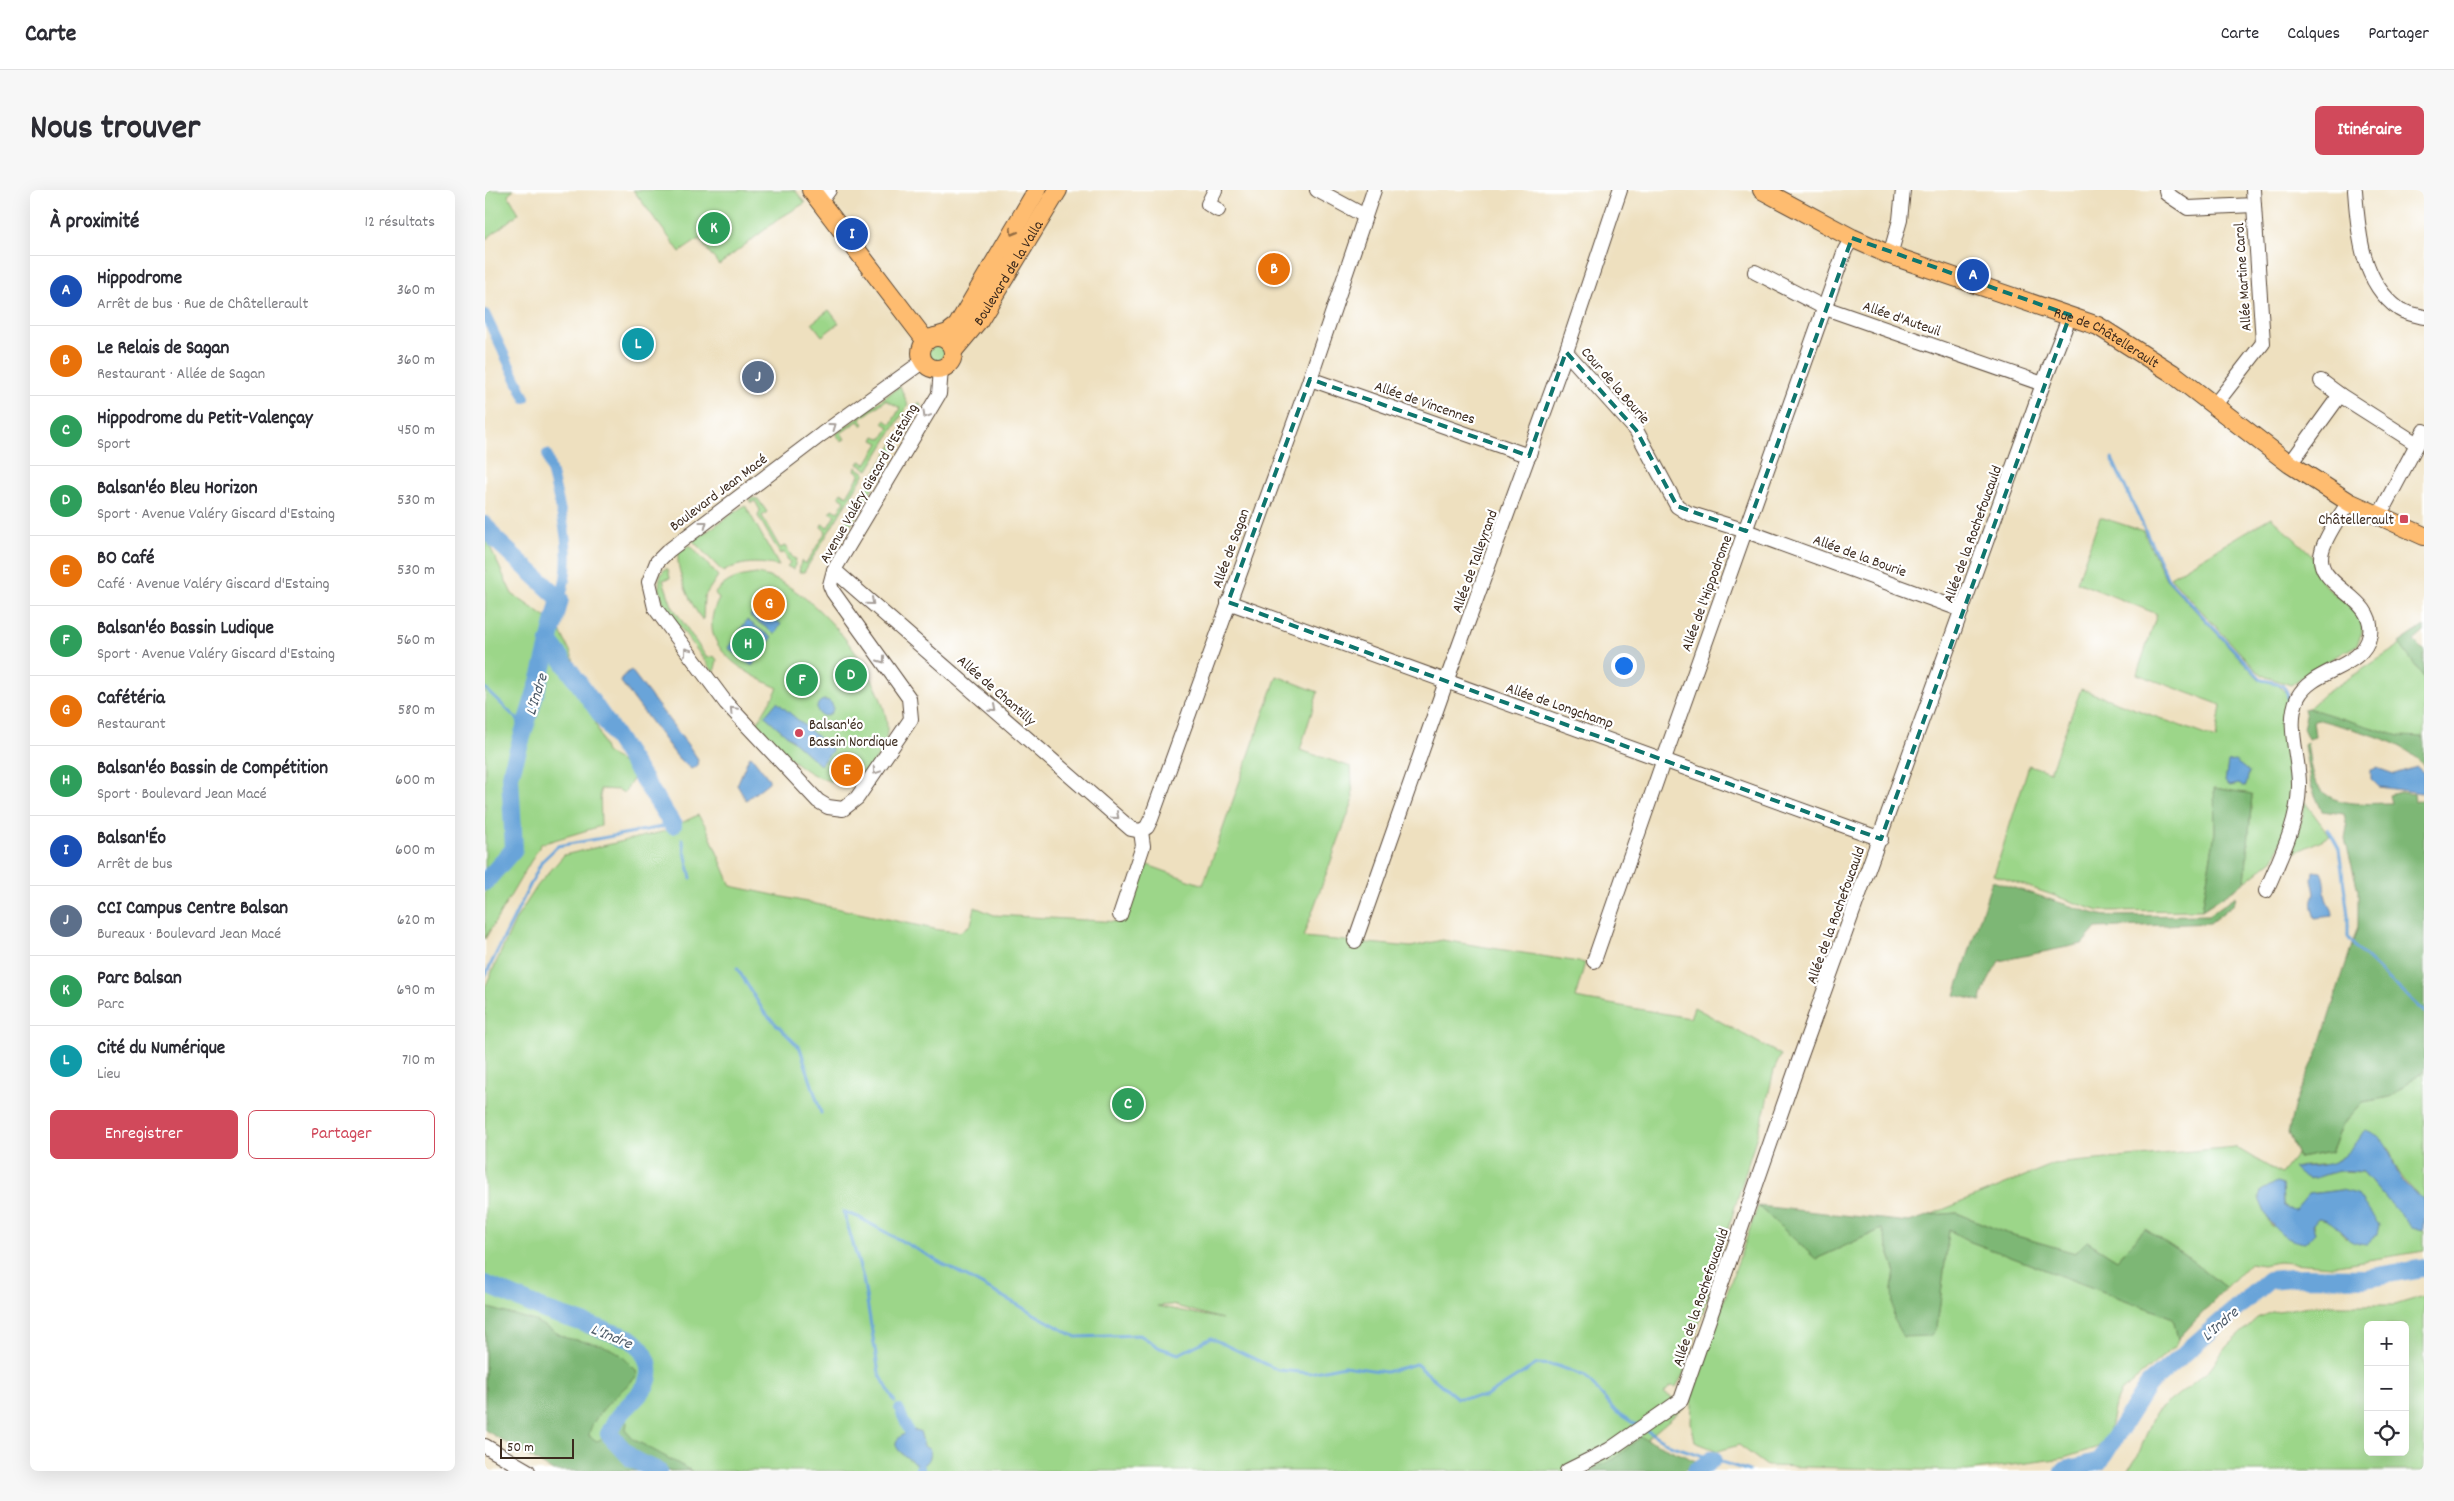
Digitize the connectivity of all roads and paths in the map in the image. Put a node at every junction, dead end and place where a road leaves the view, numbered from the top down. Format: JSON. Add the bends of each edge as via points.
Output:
{"nodes":[{"id":1,"x":1037,"y":190,"type":"edge"},
{"id":2,"x":1058,"y":190,"type":"edge"},
{"id":3,"x":1215,"y":190,"type":"edge"},
{"id":4,"x":1317,"y":190,"type":"edge"},
{"id":5,"x":1374,"y":190,"type":"edge"},
{"id":6,"x":1620,"y":190,"type":"edge"},
{"id":7,"x":1762,"y":190,"type":"edge"},
{"id":8,"x":1903,"y":190,"type":"edge"},
{"id":9,"x":2167,"y":190,"type":"edge"},
{"id":10,"x":2253,"y":190,"type":"edge"},
{"id":11,"x":2355,"y":190,"type":"edge"},
{"id":12,"x":820,"y":194,"type":"edge"},
{"id":13,"x":2253,"y":205,"type":"junction"},
{"id":14,"x":1218,"y":210,"type":"dead end"},
{"id":15,"x":1365,"y":216,"type":"junction"},
{"id":16,"x":1852,"y":238,"type":"junction"},
{"id":17,"x":1890,"y":255,"type":"junction"},
{"id":18,"x":1755,"y":272,"type":"dead end"},
{"id":19,"x":1825,"y":308,"type":"junction"},
{"id":20,"x":2070,"y":315,"type":"junction"},
{"id":21,"x":2424,"y":317,"type":"edge"},
{"id":22,"x":930,"y":339,"type":"junction"},
{"id":23,"x":953,"y":351,"type":"junction"},
{"id":24,"x":1566,"y":352,"type":"junction"},
{"id":25,"x":922,"y":362,"type":"junction"},
{"id":26,"x":941,"y":370,"type":"junction"},
{"id":27,"x":1310,"y":379,"type":"junction"},
{"id":28,"x":2321,"y":381,"type":"dead end"},
{"id":29,"x":2043,"y":384,"type":"junction"},
{"id":30,"x":2339,"y":395,"type":"junction"},
{"id":31,"x":2214,"y":406,"type":"junction"},
{"id":32,"x":2424,"y":431,"type":"edge"},
{"id":33,"x":2417,"y":444,"type":"junction"},
{"id":34,"x":1529,"y":456,"type":"junction"},
{"id":35,"x":2290,"y":464,"type":"junction"},
{"id":36,"x":2349,"y":502,"type":"junction"},
{"id":37,"x":2379,"y":516,"type":"junction"},
{"id":38,"x":1746,"y":531,"type":"junction"},
{"id":39,"x":2424,"y":536,"type":"edge"},
{"id":40,"x":834,"y":570,"type":"junction"},
{"id":41,"x":1228,"y":602,"type":"junction"},
{"id":42,"x":1962,"y":610,"type":"junction"},
{"id":43,"x":1446,"y":682,"type":"junction"},
{"id":44,"x":717,"y":690,"type":"joint"},
{"id":45,"x":1664,"y":759,"type":"junction"},
{"id":46,"x":1141,"y":831,"type":"junction"},
{"id":47,"x":1881,"y":838,"type":"junction"},
{"id":48,"x":2266,"y":891,"type":"dead end"},
{"id":49,"x":1121,"y":915,"type":"dead end"},
{"id":50,"x":1355,"y":941,"type":"dead end"},
{"id":51,"x":1594,"y":961,"type":"dead end"},
{"id":52,"x":485,"y":1446,"type":"edge"},
{"id":53,"x":528,"y":1471,"type":"edge"},
{"id":54,"x":1567,"y":1471,"type":"edge"}],
"edges":[{"from":1,"to":22,"type":"main road","name":"Boulevard de la Valla","one_way":true,"via":[[957,326],[948,334]]},
{"from":2,"to":23,"type":"main road","name":"Boulevard de la Valla","via":[[979,320]]},
{"from":3,"to":14,"type":"street","via":[[1207,204]]},
{"from":4,"to":15,"type":"street"},
{"from":5,"to":15,"type":"street","name":"Allée de Sagan"},
{"from":6,"to":24,"type":"street","name":"Allée de Talleyrand"},
{"from":7,"to":16,"type":"main road","name":"Rue de Châtellerault"},
{"from":8,"to":17,"type":"street","via":[[1900,220]]},
{"from":9,"to":13,"type":"street","via":[[2167,194],[2188,208]]},
{"from":10,"to":13,"type":"street","name":"Allée Martine Carol"},
{"from":11,"to":21,"type":"street","via":[[2359,237],[2365,262],[2382,291],[2399,309]]},
{"from":12,"to":22,"type":"main road"},
{"from":13,"to":31,"type":"street","name":"Allée Martine Carol","via":[[2263,343]]},
{"from":15,"to":27,"type":"street","name":"Allée de Sagan"},
{"from":16,"to":17,"type":"main road","name":"Rue de Châtellerault"},
{"from":16,"to":19,"type":"street","name":"Allée de l'Hippodrome"},
{"from":17,"to":20,"type":"main road","name":"Rue de Châtellerault"},
{"from":18,"to":19,"type":"street","name":"Allée d'Auteuil"},
{"from":19,"to":29,"type":"street","name":"Allée d'Auteuil"},
{"from":19,"to":38,"type":"street","name":"Allée de l'Hippodrome"},
{"from":20,"to":29,"type":"street","name":"Allée de la Rochefoucauld"},
{"from":20,"to":31,"type":"main road","name":"Rue de Châtellerault","via":[[2127,342]]},
{"from":22,"to":23,"type":"main road","via":[[949,342]]},
{"from":22,"to":25,"type":"main road","via":[[921,351]]},
{"from":23,"to":26,"type":"main road","via":[[952,361]]},
{"from":24,"to":34,"type":"street","name":"Allée de Talleyrand"},
{"from":24,"to":38,"type":"street","name":"Cour de la Bourie","via":[[1636,430],[1677,506],[1688,513]]},
{"from":25,"to":26,"type":"main road","via":[[930,369]]},
{"from":44,"to":25,"type":"street","name":"Boulevard Jean Macé","one_way":true,"via":[[655,608],[649,582],[657,562],[667,551],[822,434]]},
{"from":26,"to":40,"type":"street","name":"Avenue Valéry Giscard d'Estaing","one_way":true,"via":[[939,394]]},
{"from":27,"to":34,"type":"street","name":"Allée de Vincennes"},
{"from":27,"to":41,"type":"street","name":"Allée de Sagan"},
{"from":28,"to":30,"type":"street"},
{"from":29,"to":42,"type":"street","name":"Allée de la Rochefoucauld"},
{"from":30,"to":33,"type":"street"},
{"from":30,"to":35,"type":"street"},
{"from":31,"to":35,"type":"main road","name":"Rue de Châtellerault"},
{"from":32,"to":33,"type":"street"},
{"from":33,"to":37,"type":"street"},
{"from":34,"to":43,"type":"street","name":"Allée de Talleyrand"},
{"from":35,"to":36,"type":"main road","name":"Rue de Châtellerault"},
{"from":36,"to":37,"type":"main road","name":"Rue de Châtellerault"},
{"from":36,"to":48,"type":"street","via":[[2322,550],[2321,562],[2332,580],[2363,606],[2369,619],[2370,634],[2365,648],[2357,656],[2312,683],[2299,695],[2295,704],[2297,803],[2285,846]]},
{"from":37,"to":39,"type":"main road","name":"Rue de Châtellerault"},
{"from":38,"to":42,"type":"street","name":"Allée de la Bourie"},
{"from":38,"to":45,"type":"street","name":"Allée de l'Hippodrome"},
{"from":40,"to":44,"type":"street","name":"Avenue Valéry Giscard d'Estaing","one_way":true,"via":[[830,584],[833,592],[909,698],[912,710],[911,719],[857,798],[843,809],[827,807],[818,801]]},
{"from":40,"to":46,"type":"street","name":"Allée de Chantilly","one_way":true,"via":[[1131,829]]},
{"from":41,"to":43,"type":"street","name":"Allée de Longchamp"},
{"from":41,"to":46,"type":"street","name":"Allée de Sagan","via":[[1151,819]]},
{"from":42,"to":47,"type":"street","name":"Allée de la Rochefoucauld"},
{"from":43,"to":45,"type":"street","name":"Allée de Longchamp"},
{"from":43,"to":50,"type":"street","name":"Allée de Talleyrand"},
{"from":45,"to":47,"type":"street","name":"Allée de Longchamp"},
{"from":45,"to":51,"type":"street","name":"Allée de l'Hippodrome"},
{"from":46,"to":49,"type":"street","via":[[1143,846]]},
{"from":47,"to":54,"type":"street","name":"Allée de la Rochefoucauld","via":[[1800,1058],[1681,1400],[1609,1450]]},
{"from":52,"to":53,"type":"street"}]}
